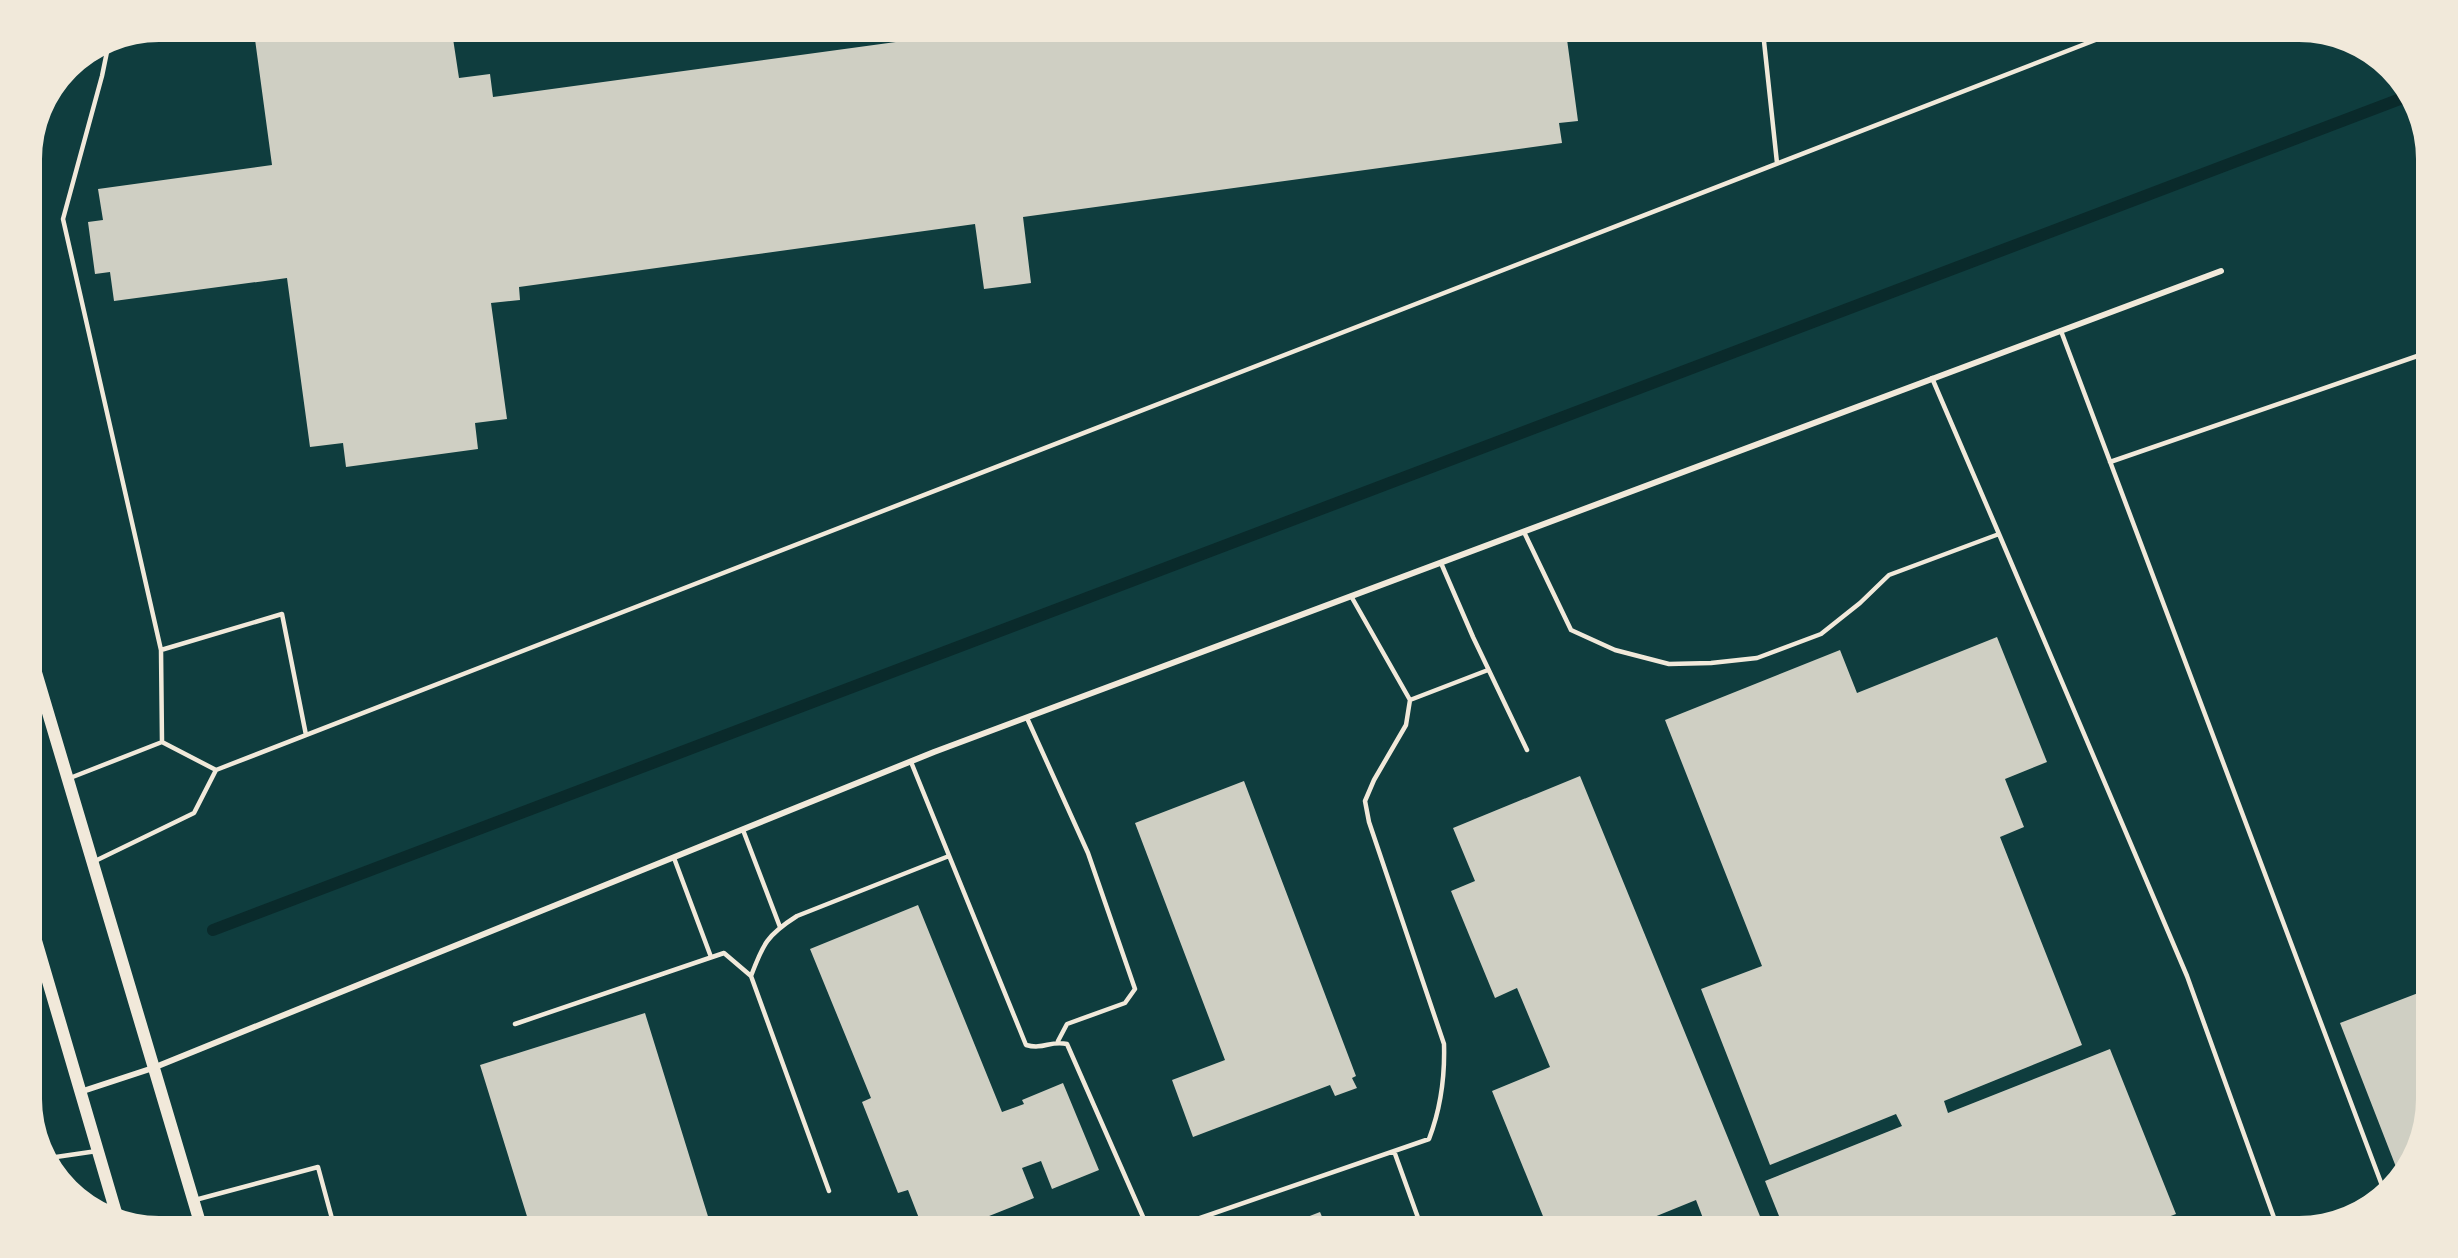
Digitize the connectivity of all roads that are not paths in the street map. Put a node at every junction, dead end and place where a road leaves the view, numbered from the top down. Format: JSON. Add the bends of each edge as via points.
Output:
{"nodes":[{"id":1,"x":1764,"y":42,"type":"edge"},
{"id":2,"x":2090,"y":42,"type":"edge"},
{"id":3,"x":106,"y":54,"type":"edge"},
{"id":4,"x":1777,"y":163,"type":"junction"},
{"id":5,"x":2222,"y":271,"type":"dead end"},
{"id":6,"x":2061,"y":331,"type":"junction"},
{"id":7,"x":2416,"y":356,"type":"edge"},
{"id":8,"x":1932,"y":377,"type":"junction"},
{"id":9,"x":2110,"y":462,"type":"junction"},
{"id":10,"x":1524,"y":532,"type":"junction"},
{"id":11,"x":1999,"y":534,"type":"junction"},
{"id":12,"x":1441,"y":562,"type":"junction"},
{"id":13,"x":1351,"y":596,"type":"junction"},
{"id":14,"x":161,"y":650,"type":"junction"},
{"id":15,"x":1488,"y":670,"type":"junction"},
{"id":16,"x":42,"y":692,"type":"edge"},
{"id":17,"x":1410,"y":700,"type":"junction"},
{"id":18,"x":1027,"y":718,"type":"junction"},
{"id":19,"x":306,"y":735,"type":"junction"},
{"id":20,"x":162,"y":742,"type":"junction"},
{"id":21,"x":1527,"y":750,"type":"dead end"},
{"id":22,"x":911,"y":762,"type":"junction"},
{"id":23,"x":216,"y":770,"type":"junction"},
{"id":24,"x":68,"y":778,"type":"junction"},
{"id":25,"x":742,"y":830,"type":"junction"},
{"id":26,"x":949,"y":856,"type":"junction"},
{"id":27,"x":674,"y":858,"type":"junction"},
{"id":28,"x":93,"y":862,"type":"junction"},
{"id":29,"x":780,"y":927,"type":"junction"},
{"id":30,"x":711,"y":957,"type":"junction"},
{"id":31,"x":42,"y":961,"type":"edge"},
{"id":32,"x":751,"y":976,"type":"junction"},
{"id":33,"x":515,"y":1024,"type":"dead end"},
{"id":34,"x":1058,"y":1041,"type":"junction"},
{"id":35,"x":153,"y":1068,"type":"junction"},
{"id":36,"x":80,"y":1092,"type":"junction"},
{"id":37,"x":1394,"y":1150,"type":"junction"},
{"id":38,"x":97,"y":1151,"type":"junction"},
{"id":39,"x":58,"y":1157,"type":"edge"},
{"id":40,"x":2381,"y":1182,"type":"edge"},
{"id":41,"x":829,"y":1191,"type":"dead end"},
{"id":42,"x":193,"y":1200,"type":"junction"},
{"id":43,"x":114,"y":1207,"type":"edge"},
{"id":44,"x":198,"y":1216,"type":"edge"},
{"id":45,"x":331,"y":1216,"type":"edge"},
{"id":46,"x":1142,"y":1216,"type":"edge"},
{"id":47,"x":1208,"y":1216,"type":"edge"},
{"id":48,"x":1417,"y":1216,"type":"edge"},
{"id":49,"x":2273,"y":1216,"type":"edge"}],
"edges":[{"from":1,"to":4,"type":"lane"},
{"from":2,"to":4,"type":"lane"},
{"from":3,"to":14,"type":"lane","via":[[63,219]]},
{"from":4,"to":19,"type":"lane"},
{"from":5,"to":6,"type":"street"},
{"from":6,"to":8,"type":"street"},
{"from":6,"to":9,"type":"lane"},
{"from":7,"to":9,"type":"lane"},
{"from":8,"to":10,"type":"street"},
{"from":8,"to":11,"type":"lane"},
{"from":9,"to":40,"type":"lane"},
{"from":10,"to":11,"type":"lane","via":[[1570,630],[1615,650],[1669,664],[1757,658],[1821,633],[1889,575]]},
{"from":10,"to":12,"type":"street"},
{"from":11,"to":49,"type":"lane","via":[[2187,976]]},
{"from":12,"to":13,"type":"street"},
{"from":12,"to":15,"type":"lane"},
{"from":13,"to":17,"type":"lane"},
{"from":13,"to":18,"type":"street"},
{"from":14,"to":19,"type":"lane","via":[[282,614]]},
{"from":14,"to":20,"type":"lane"},
{"from":15,"to":17,"type":"lane"},
{"from":15,"to":21,"type":"lane"},
{"from":16,"to":24,"type":"main road"},
{"from":17,"to":37,"type":"lane","via":[[1406,725],[1365,801],[1444,1044],[1445,1071],[1438,1114],[1429,1139]]},
{"from":18,"to":22,"type":"street"},
{"from":18,"to":34,"type":"lane","via":[[1088,853],[1135,989],[1125,1003],[1067,1024]]},
{"from":19,"to":23,"type":"lane"},
{"from":20,"to":23,"type":"lane"},
{"from":20,"to":24,"type":"lane"},
{"from":22,"to":25,"type":"street"},
{"from":22,"to":26,"type":"lane"},
{"from":23,"to":28,"type":"lane","via":[[194,813]]},
{"from":24,"to":28,"type":"main road"},
{"from":25,"to":27,"type":"street"},
{"from":25,"to":29,"type":"lane"},
{"from":26,"to":29,"type":"lane","via":[[797,916]]},
{"from":26,"to":34,"type":"lane","via":[[1026,1045],[1037,1048]]},
{"from":27,"to":30,"type":"lane"},
{"from":27,"to":35,"type":"street"},
{"from":28,"to":35,"type":"main road"},
{"from":29,"to":32,"type":"lane","via":[[763,944]]},
{"from":30,"to":32,"type":"lane","via":[[724,953]]},
{"from":30,"to":33,"type":"lane"},
{"from":31,"to":36,"type":"main road"},
{"from":32,"to":41,"type":"lane"},
{"from":34,"to":46,"type":"lane","via":[[1067,1044]]},
{"from":35,"to":36,"type":"street"},
{"from":35,"to":42,"type":"main road"},
{"from":36,"to":38,"type":"main road"},
{"from":37,"to":47,"type":"lane"},
{"from":37,"to":48,"type":"lane"},
{"from":38,"to":39,"type":"lane"},
{"from":38,"to":43,"type":"main road"},
{"from":42,"to":44,"type":"main road"},
{"from":42,"to":45,"type":"lane","via":[[318,1167]]}]}
